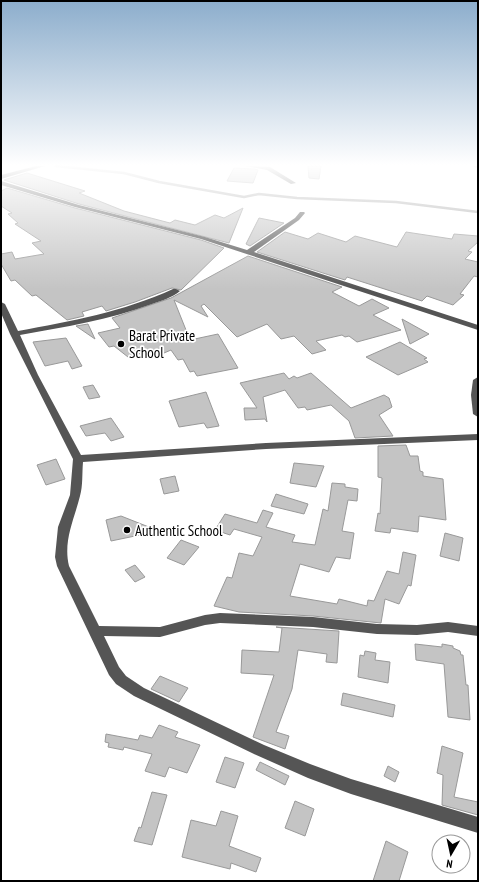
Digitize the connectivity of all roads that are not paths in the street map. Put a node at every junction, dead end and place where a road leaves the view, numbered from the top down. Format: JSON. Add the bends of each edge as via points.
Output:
{"nodes":[{"id":1,"x":82,"y":207,"type":"edge"},
{"id":2,"x":302,"y":213,"type":"dead end"},
{"id":3,"x":248,"y":252,"type":"junction"},
{"id":4,"x":176,"y":291,"type":"dead end"},
{"id":5,"x":1,"y":304,"type":"edge"},
{"id":6,"x":478,"y":328,"type":"edge"},
{"id":7,"x":14,"y":334,"type":"junction"},
{"id":8,"x":478,"y":380,"type":"edge"},
{"id":9,"x":478,"y":414,"type":"edge"},
{"id":10,"x":478,"y":437,"type":"edge"},
{"id":11,"x":78,"y":458,"type":"junction"},
{"id":12,"x":95,"y":631,"type":"junction"},
{"id":13,"x":478,"y":631,"type":"edge"},
{"id":14,"x":478,"y":825,"type":"edge"}],
"edges":[{"from":1,"to":3,"type":"street","via":[[156,225]]},
{"from":2,"to":3,"type":"street","via":[[297,220]]},
{"from":3,"to":6,"type":"street"},
{"from":4,"to":7,"type":"street","via":[[134,309]]},
{"from":5,"to":7,"type":"street"},
{"from":7,"to":11,"type":"street"},
{"from":8,"to":9,"type":"street"},
{"from":10,"to":11,"type":"street","via":[[266,446]]},
{"from":11,"to":12,"type":"street","via":[[75,495],[64,527],[61,557],[67,575]]},
{"from":12,"to":13,"type":"street","via":[[160,632],[220,618],[313,622],[377,629],[417,630],[448,627]]},
{"from":12,"to":14,"type":"street","via":[[114,672],[139,692],[281,760],[334,781]]}]}
